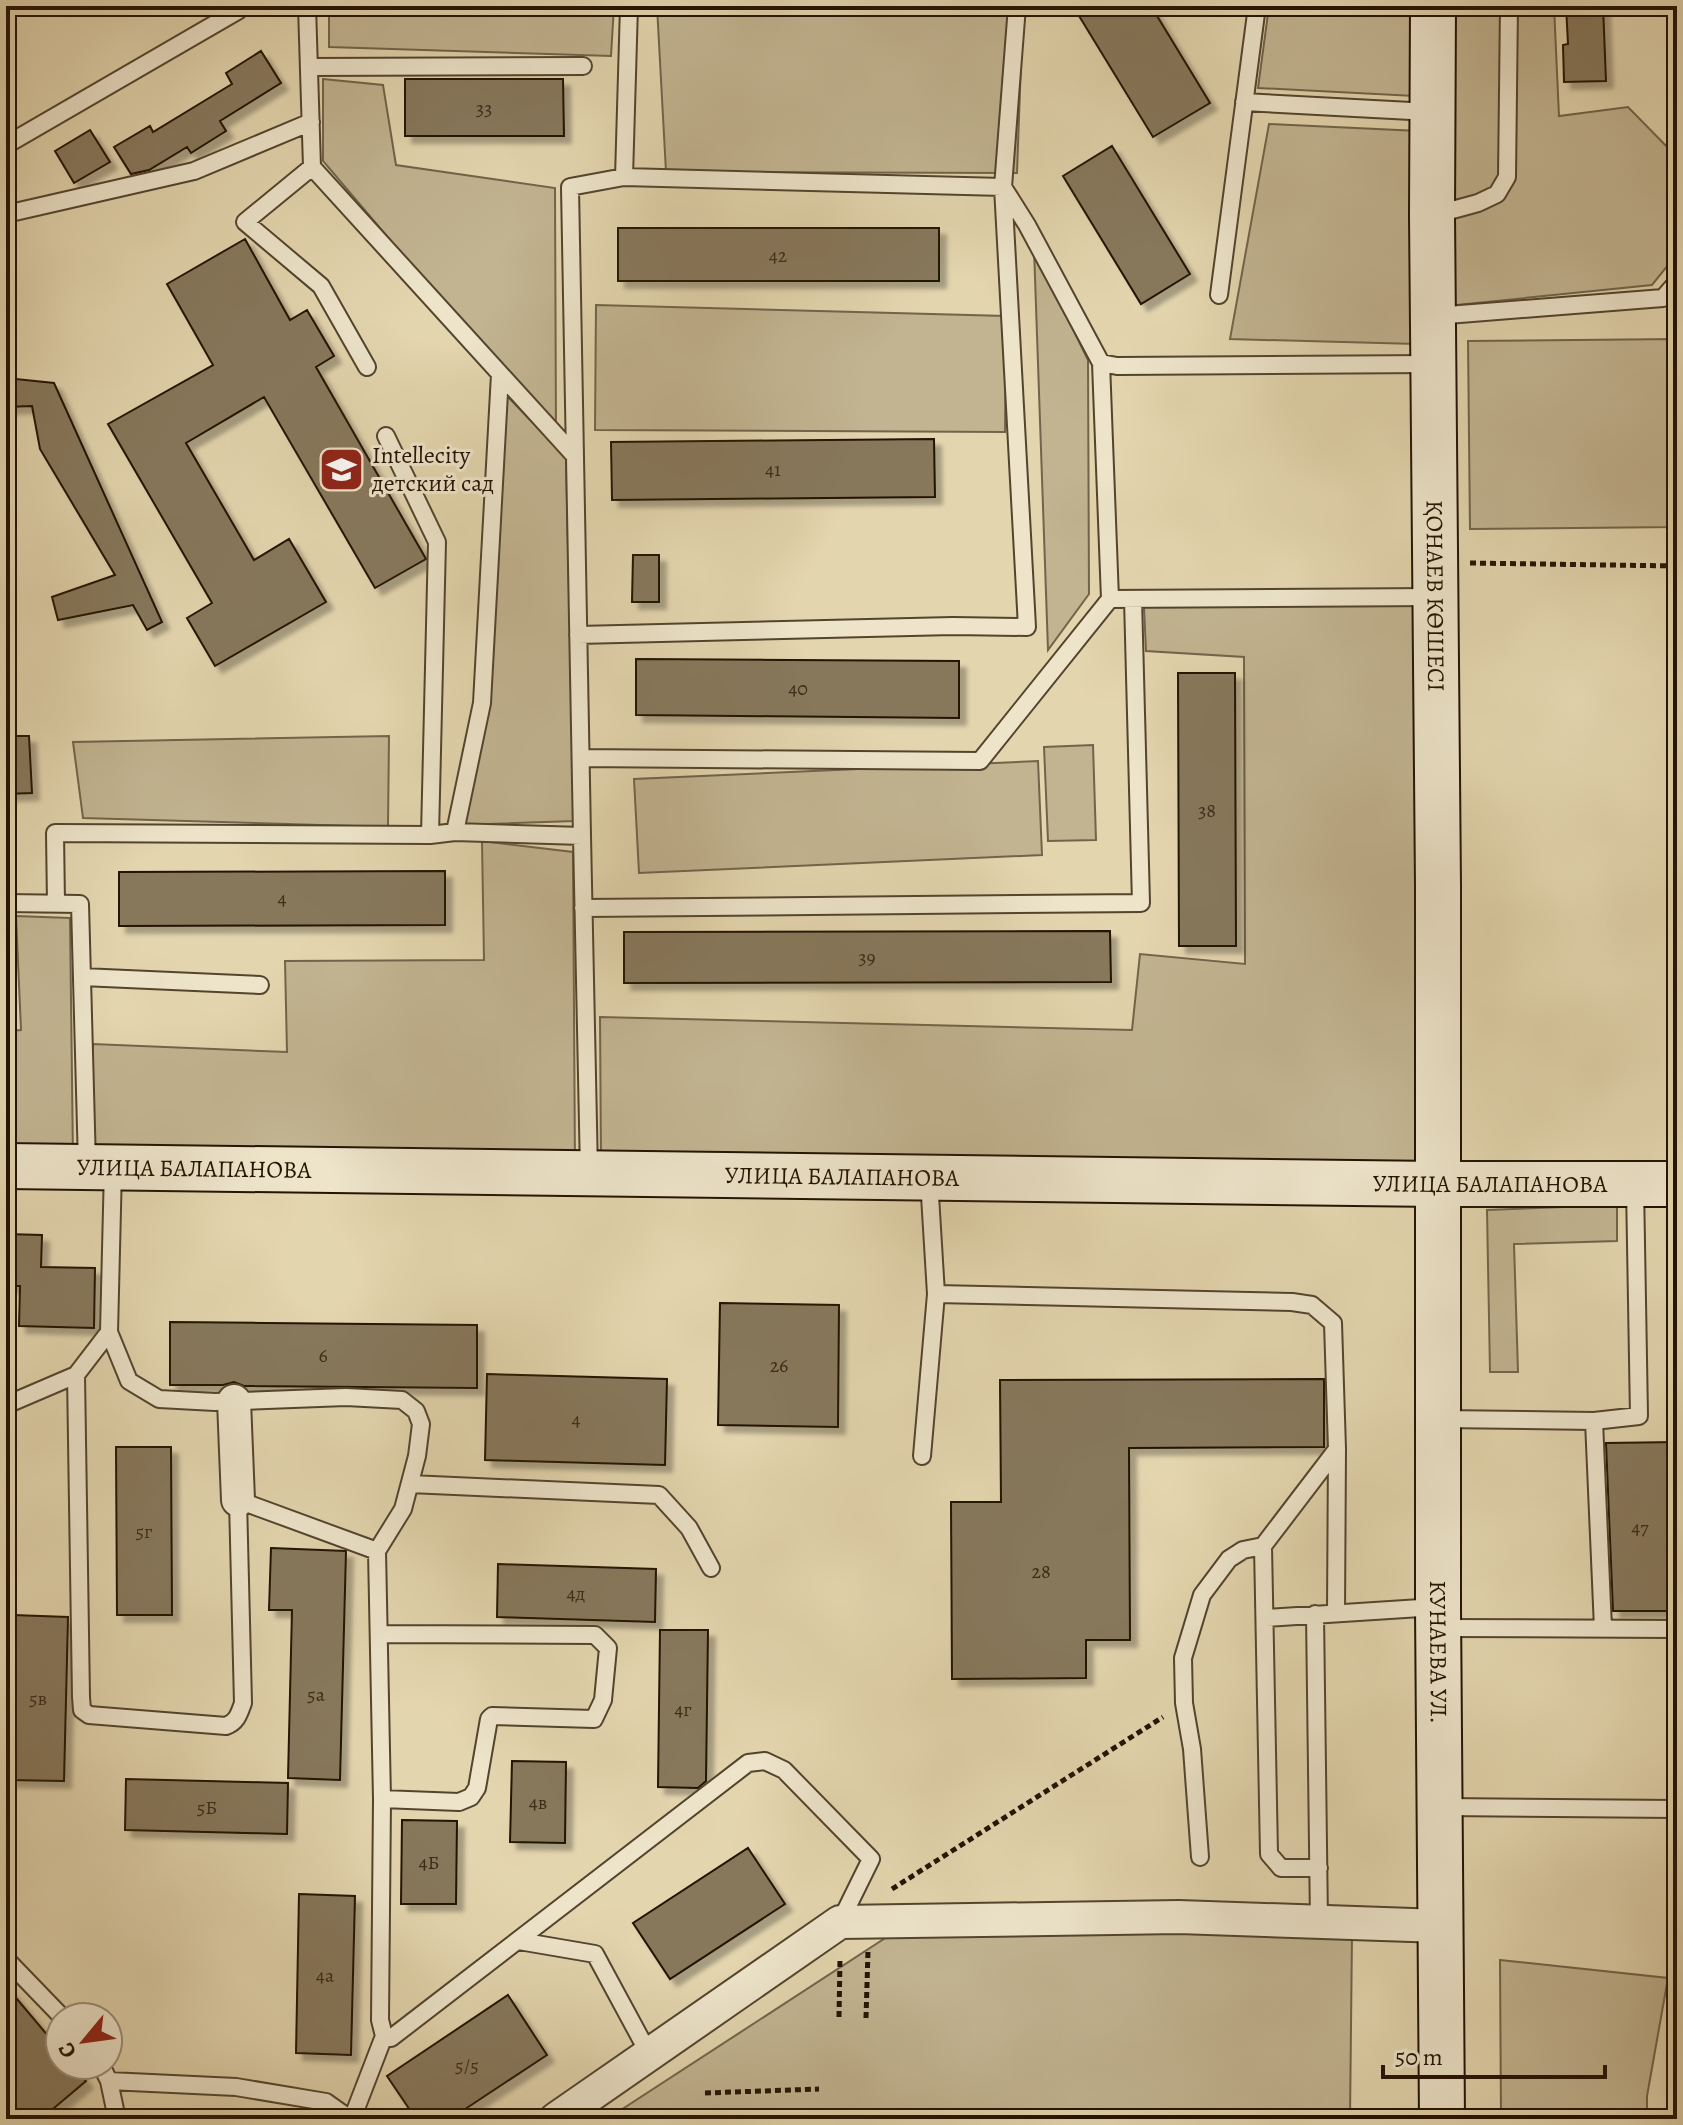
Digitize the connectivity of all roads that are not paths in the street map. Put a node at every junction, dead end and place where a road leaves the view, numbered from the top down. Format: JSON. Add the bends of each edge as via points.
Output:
{"nodes":[{"id":1,"x":237,"y":6,"type":"edge"},
{"id":2,"x":307,"y":6,"type":"edge"},
{"id":3,"x":629,"y":6,"type":"edge"},
{"id":4,"x":1017,"y":6,"type":"edge"},
{"id":5,"x":1257,"y":6,"type":"edge"},
{"id":6,"x":1433,"y":6,"type":"edge"},
{"id":7,"x":1509,"y":6,"type":"edge"},
{"id":8,"x":583,"y":66,"type":"dead end"},
{"id":9,"x":309,"y":67,"type":"junction"},
{"id":10,"x":1244,"y":102,"type":"junction"},
{"id":11,"x":1434,"y":113,"type":"junction"},
{"id":12,"x":311,"y":122,"type":"junction"},
{"id":13,"x":6,"y":145,"type":"edge"},
{"id":14,"x":312,"y":167,"type":"junction"},
{"id":15,"x":624,"y":177,"type":"junction"},
{"id":16,"x":1003,"y":187,"type":"junction"},
{"id":17,"x":6,"y":214,"type":"edge"},
{"id":18,"x":1432,"y":215,"type":"junction"},
{"id":19,"x":1677,"y":282,"type":"edge"},
{"id":20,"x":1219,"y":295,"type":"dead end"},
{"id":21,"x":1435,"y":316,"type":"junction"},
{"id":22,"x":1101,"y":363,"type":"junction"},
{"id":23,"x":1435,"y":364,"type":"junction"},
{"id":24,"x":367,"y":367,"type":"dead end"},
{"id":25,"x":500,"y":374,"type":"junction"},
{"id":26,"x":386,"y":436,"type":"dead end"},
{"id":27,"x":575,"y":456,"type":"junction"},
{"id":28,"x":1436,"y":580,"type":"junction"},
{"id":29,"x":1110,"y":599,"type":"junction"},
{"id":30,"x":1133,"y":599,"type":"junction"},
{"id":31,"x":578,"y":635,"type":"junction"},
{"id":32,"x":581,"y":758,"type":"junction"},
{"id":33,"x":455,"y":832,"type":"junction"},
{"id":34,"x":430,"y":835,"type":"junction"},
{"id":35,"x":582,"y":836,"type":"junction"},
{"id":36,"x":6,"y":903,"type":"edge"},
{"id":37,"x":56,"y":904,"type":"junction"},
{"id":38,"x":583,"y":908,"type":"junction"},
{"id":39,"x":82,"y":977,"type":"junction"},
{"id":40,"x":260,"y":985,"type":"dead end"},
{"id":41,"x":6,"y":1166,"type":"edge"},
{"id":42,"x":100,"y":1167,"type":"junction"},
{"id":43,"x":589,"y":1173,"type":"junction"},
{"id":44,"x":929,"y":1177,"type":"junction"},
{"id":45,"x":1438,"y":1184,"type":"junction"},
{"id":46,"x":1634,"y":1184,"type":"junction"},
{"id":47,"x":1677,"y":1184,"type":"edge"},
{"id":48,"x":936,"y":1294,"type":"junction"},
{"id":49,"x":109,"y":1332,"type":"junction"},
{"id":50,"x":76,"y":1375,"type":"junction"},
{"id":51,"x":234,"y":1401,"type":"junction"},
{"id":52,"x":6,"y":1405,"type":"edge"},
{"id":53,"x":1438,"y":1418,"type":"junction"},
{"id":54,"x":1594,"y":1421,"type":"junction"},
{"id":55,"x":1337,"y":1449,"type":"junction"},
{"id":56,"x":922,"y":1456,"type":"dead end"},
{"id":57,"x":410,"y":1484,"type":"junction"},
{"id":58,"x":238,"y":1500,"type":"junction"},
{"id":59,"x":1263,"y":1546,"type":"junction"},
{"id":60,"x":377,"y":1551,"type":"junction"},
{"id":61,"x":711,"y":1568,"type":"dead end"},
{"id":62,"x":1336,"y":1613,"type":"junction"},
{"id":63,"x":1315,"y":1614,"type":"junction"},
{"id":64,"x":1266,"y":1618,"type":"junction"},
{"id":65,"x":1438,"y":1618,"type":"junction"},
{"id":66,"x":1603,"y":1628,"type":"junction"},
{"id":67,"x":1677,"y":1629,"type":"edge"},
{"id":68,"x":379,"y":1634,"type":"junction"},
{"id":69,"x":382,"y":1799,"type":"junction"},
{"id":70,"x":1440,"y":1807,"type":"junction"},
{"id":71,"x":1677,"y":1809,"type":"edge"},
{"id":72,"x":1200,"y":1857,"type":"dead end"},
{"id":73,"x":1319,"y":1868,"type":"junction"},
{"id":74,"x":855,"y":1922,"type":"junction"},
{"id":75,"x":1319,"y":1922,"type":"junction"},
{"id":76,"x":1441,"y":1926,"type":"junction"},
{"id":77,"x":519,"y":1941,"type":"junction"},
{"id":78,"x":6,"y":1959,"type":"edge"},
{"id":79,"x":47,"y":2001,"type":"edge"},
{"id":80,"x":384,"y":2036,"type":"junction"},
{"id":81,"x":649,"y":2054,"type":"junction"},
{"id":82,"x":109,"y":2081,"type":"joint"},
{"id":83,"x":117,"y":2119,"type":"edge"},
{"id":84,"x":351,"y":2119,"type":"edge"},
{"id":85,"x":556,"y":2119,"type":"edge"},
{"id":86,"x":1442,"y":2119,"type":"edge"}],
"edges":[{"from":1,"to":13,"type":"lane","via":[[239,10]]},
{"from":2,"to":9,"type":"lane"},
{"from":3,"to":15,"type":"lane"},
{"from":4,"to":16,"type":"lane"},
{"from":5,"to":10,"type":"lane"},
{"from":6,"to":11,"type":"street","name":"ҚОНАЕВ КӨШЕСІ"},
{"from":7,"to":18,"type":"lane","via":[[1507,177],[1497,194]]},
{"from":8,"to":9,"type":"lane"},
{"from":9,"to":12,"type":"lane"},
{"from":10,"to":11,"type":"lane"},
{"from":10,"to":20,"type":"lane"},
{"from":11,"to":18,"type":"street","name":"ҚОНАЕВ КӨШЕСІ"},
{"from":12,"to":14,"type":"lane"},
{"from":12,"to":17,"type":"lane","via":[[194,171]]},
{"from":14,"to":24,"type":"lane","via":[[245,222],[321,286]]},
{"from":14,"to":25,"type":"lane"},
{"from":15,"to":16,"type":"lane"},
{"from":15,"to":27,"type":"lane","via":[[570,187]]},
{"from":16,"to":22,"type":"lane"},
{"from":16,"to":31,"type":"lane","via":[[1027,627]]},
{"from":18,"to":21,"type":"street","name":"ҚОНАЕВ КӨШЕСІ"},
{"from":19,"to":21,"type":"lane","via":[[1663,298]]},
{"from":21,"to":23,"type":"street","name":"ҚОНАЕВ КӨШЕСІ"},
{"from":22,"to":23,"type":"lane"},
{"from":22,"to":29,"type":"lane"},
{"from":23,"to":28,"type":"street","name":"ҚОНАЕВ КӨШЕСІ"},
{"from":25,"to":27,"type":"lane"},
{"from":25,"to":33,"type":"lane","via":[[482,703]]},
{"from":26,"to":34,"type":"lane","via":[[437,542]]},
{"from":27,"to":31,"type":"lane"},
{"from":28,"to":30,"type":"lane"},
{"from":28,"to":45,"type":"street","name":"ҚОНАЕВ КӨШЕСІ"},
{"from":29,"to":30,"type":"lane"},
{"from":29,"to":32,"type":"lane","via":[[980,761]]},
{"from":30,"to":38,"type":"lane","via":[[1141,903]]},
{"from":31,"to":32,"type":"lane"},
{"from":32,"to":35,"type":"lane"},
{"from":33,"to":34,"type":"lane"},
{"from":33,"to":35,"type":"lane"},
{"from":34,"to":37,"type":"lane","via":[[55,833]]},
{"from":35,"to":38,"type":"lane"},
{"from":36,"to":37,"type":"lane"},
{"from":37,"to":39,"type":"lane","via":[[80,904]]},
{"from":38,"to":43,"type":"lane"},
{"from":39,"to":40,"type":"lane"},
{"from":39,"to":42,"type":"lane"},
{"from":41,"to":42,"type":"street","name":"УЛИЦА БАЛАПАНОВА"},
{"from":42,"to":43,"type":"street","name":"УЛИЦА БАЛАПАНОВА"},
{"from":42,"to":49,"type":"lane"},
{"from":43,"to":44,"type":"street","name":"УЛИЦА БАЛАПАНОВА"},
{"from":44,"to":45,"type":"street","name":"УЛИЦА БАЛАПАНОВА"},
{"from":44,"to":48,"type":"lane"},
{"from":45,"to":46,"type":"street","name":"УЛИЦА БАЛАПАНОВА"},
{"from":45,"to":53,"type":"street","name":"КУНАЕВА УЛ."},
{"from":46,"to":47,"type":"street","name":"УЛИЦА БАЛАПАНОВА"},
{"from":46,"to":54,"type":"lane","via":[[1639,1416]]},
{"from":48,"to":55,"type":"lane","via":[[1312,1305],[1333,1323]]},
{"from":48,"to":56,"type":"lane"},
{"from":49,"to":50,"type":"lane"},
{"from":49,"to":51,"type":"lane","via":[[129,1381],[159,1399]]},
{"from":50,"to":52,"type":"lane"},
{"from":50,"to":58,"type":"lane","via":[[82,1710],[89,1715],[233,1724],[243,1703]]},
{"from":51,"to":57,"type":"lane","via":[[402,1400],[416,1411],[421,1424]]},
{"from":51,"to":58,"type":"street"},
{"from":53,"to":54,"type":"lane"},
{"from":53,"to":65,"type":"street","name":"КУНАЕВА УЛ."},
{"from":54,"to":66,"type":"lane"},
{"from":55,"to":59,"type":"lane"},
{"from":55,"to":62,"type":"lane"},
{"from":57,"to":60,"type":"lane","via":[[403,1509]]},
{"from":57,"to":61,"type":"lane","via":[[659,1495],[689,1528]]},
{"from":58,"to":60,"type":"lane"},
{"from":59,"to":64,"type":"lane"},
{"from":59,"to":72,"type":"lane","via":[[1229,1559],[1202,1595],[1183,1658]]},
{"from":60,"to":68,"type":"lane"},
{"from":62,"to":63,"type":"lane"},
{"from":62,"to":65,"type":"lane"},
{"from":63,"to":64,"type":"lane"},
{"from":63,"to":73,"type":"lane"},
{"from":64,"to":73,"type":"lane","via":[[1269,1854],[1281,1868]]},
{"from":65,"to":66,"type":"lane"},
{"from":65,"to":70,"type":"street","name":"КУНАЕВА УЛ."},
{"from":66,"to":67,"type":"lane"},
{"from":68,"to":69,"type":"lane"},
{"from":68,"to":69,"type":"lane","via":[[595,1635],[608,1648],[603,1700],[594,1719],[492,1716],[471,1797],[459,1802]]},
{"from":69,"to":80,"type":"lane"},
{"from":70,"to":71,"type":"lane"},
{"from":70,"to":76,"type":"street","name":"КУНАЕВА УЛ."},
{"from":73,"to":75,"type":"lane"},
{"from":74,"to":75,"type":"street","via":[[1179,1917]]},
{"from":74,"to":77,"type":"lane","via":[[871,1859],[784,1770],[765,1761],[748,1763]]},
{"from":74,"to":81,"type":"street"},
{"from":75,"to":76,"type":"street"},
{"from":76,"to":86,"type":"street","name":"КУНАЕВА УЛ."},
{"from":77,"to":80,"type":"lane","via":[[391,2038]]},
{"from":77,"to":81,"type":"lane","via":[[595,1954]]},
{"from":78,"to":79,"type":"lane"},
{"from":80,"to":84,"type":"lane"},
{"from":81,"to":85,"type":"street"},
{"from":82,"to":83,"type":"lane"},
{"from":82,"to":84,"type":"lane","via":[[236,2087],[326,2102]]}]}
